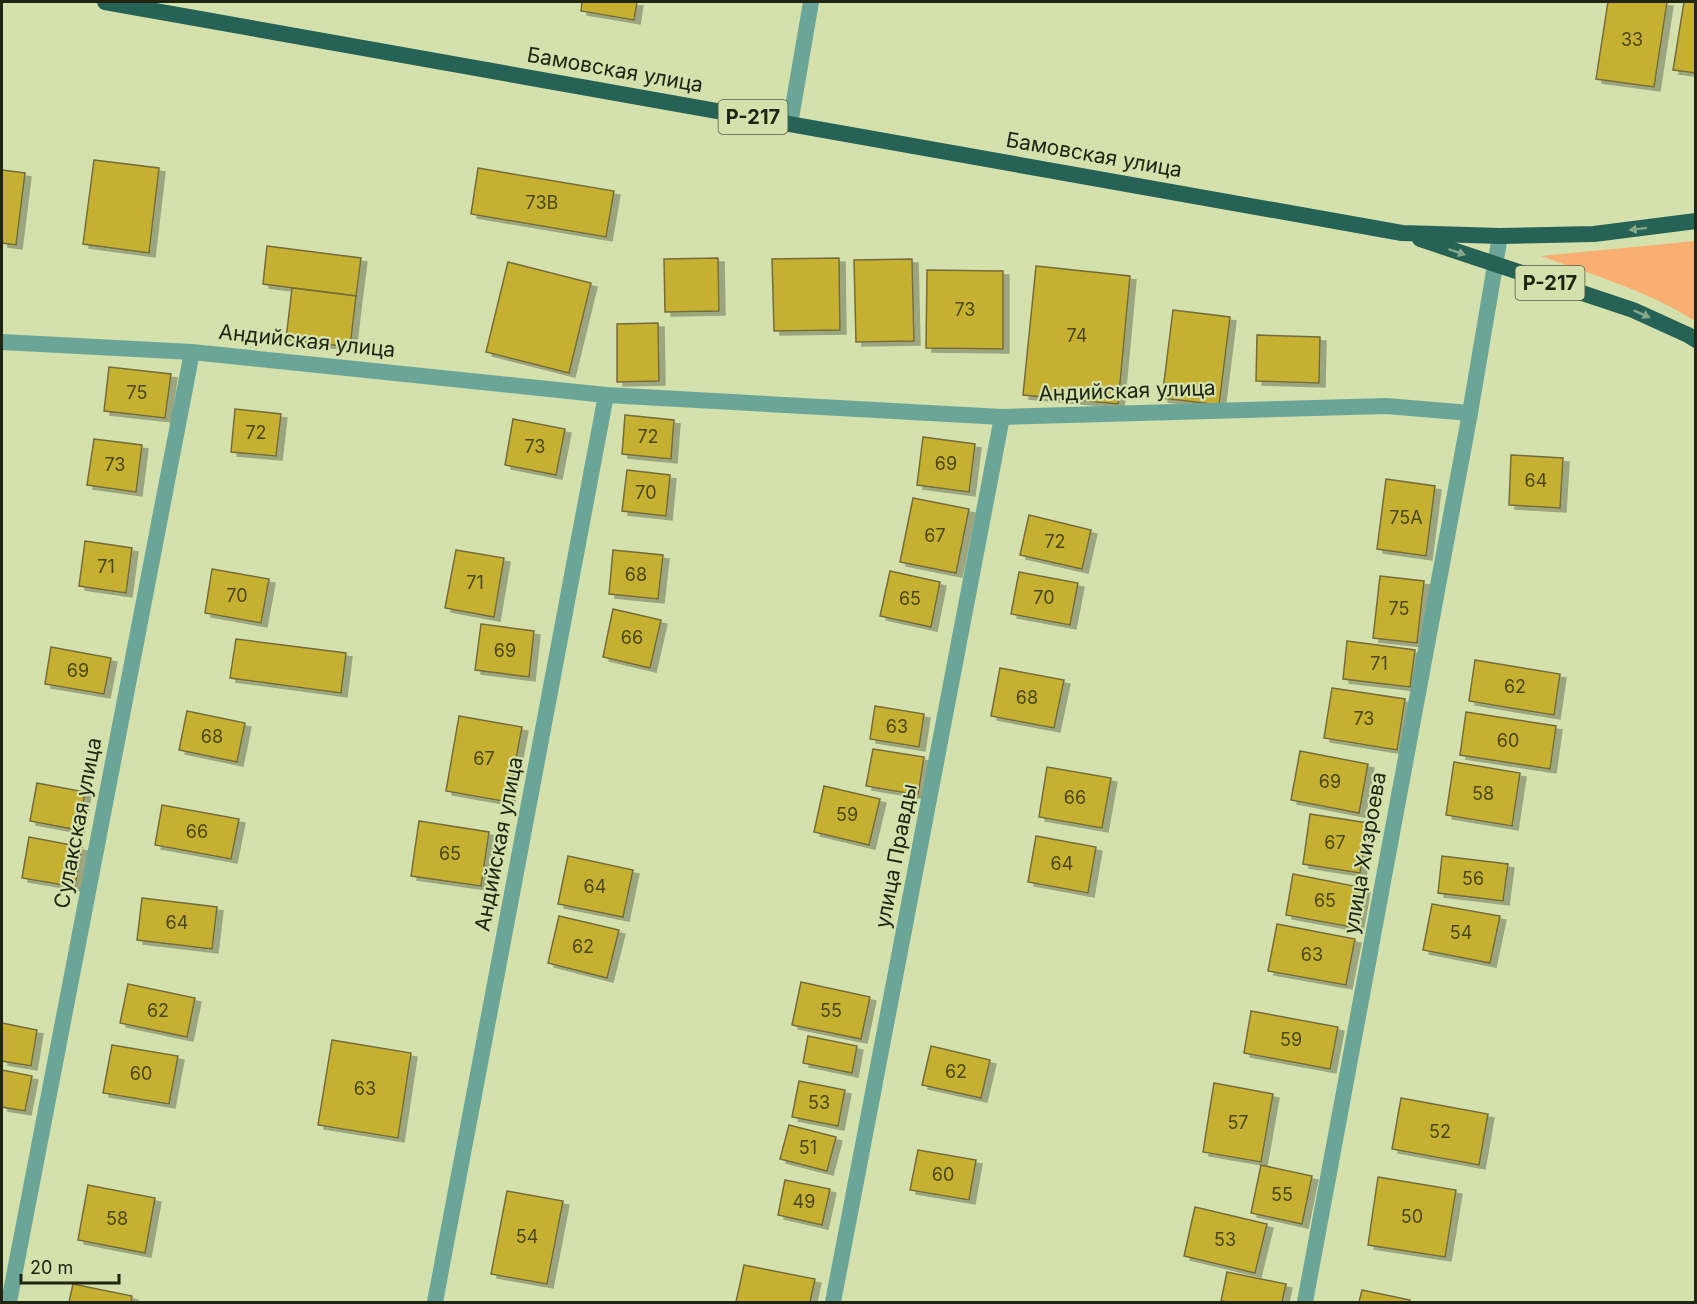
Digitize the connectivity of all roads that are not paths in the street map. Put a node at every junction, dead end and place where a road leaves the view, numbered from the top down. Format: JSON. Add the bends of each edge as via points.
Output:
{"nodes":[{"id":1,"x":105,"y":2,"type":"edge"},
{"id":2,"x":811,"y":2,"type":"edge"},
{"id":3,"x":790,"y":124,"type":"junction"},
{"id":4,"x":1695,"y":221,"type":"edge"},
{"id":5,"x":1402,"y":233,"type":"junction"},
{"id":6,"x":1500,"y":236,"type":"junction"},
{"id":7,"x":1495,"y":264,"type":"junction"},
{"id":8,"x":1695,"y":340,"type":"edge"},
{"id":9,"x":2,"y":342,"type":"edge"},
{"id":10,"x":192,"y":352,"type":"junction"},
{"id":11,"x":606,"y":395,"type":"junction"},
{"id":12,"x":1470,"y":413,"type":"junction"},
{"id":13,"x":1002,"y":417,"type":"junction"},
{"id":14,"x":9,"y":1302,"type":"edge"},
{"id":15,"x":435,"y":1302,"type":"edge"},
{"id":16,"x":833,"y":1302,"type":"edge"},
{"id":17,"x":1305,"y":1302,"type":"edge"}],
"edges":[{"from":1,"to":3,"type":"highway","name":"Бамовская улица","number":"Р-217"},
{"from":2,"to":3,"type":"street"},
{"from":3,"to":5,"type":"highway","name":"Бамовская улица","number":"Р-217"},
{"from":4,"to":6,"type":"highway","number":"Р-217","one_way":true,"via":[[1594,234]]},
{"from":5,"to":6,"type":"highway","number":"Р-217"},
{"from":5,"to":7,"type":"highway","number":"Р-217","one_way":true},
{"from":6,"to":7,"type":"street"},
{"from":7,"to":8,"type":"highway","number":"Р-217","one_way":true,"via":[[1633,310]]},
{"from":7,"to":12,"type":"street"},
{"from":9,"to":10,"type":"street","name":"Андийская улица"},
{"from":10,"to":11,"type":"street","name":"Андийская улица"},
{"from":10,"to":14,"type":"street","name":"Сулакская улица"},
{"from":11,"to":13,"type":"street","name":"Андийская улица"},
{"from":11,"to":15,"type":"street","name":"Андийская улица"},
{"from":12,"to":13,"type":"street","name":"Андийская улица","via":[[1386,406]]},
{"from":12,"to":17,"type":"street","name":"улица Хизроева"},
{"from":13,"to":16,"type":"street","name":"улица Правды"}]}
